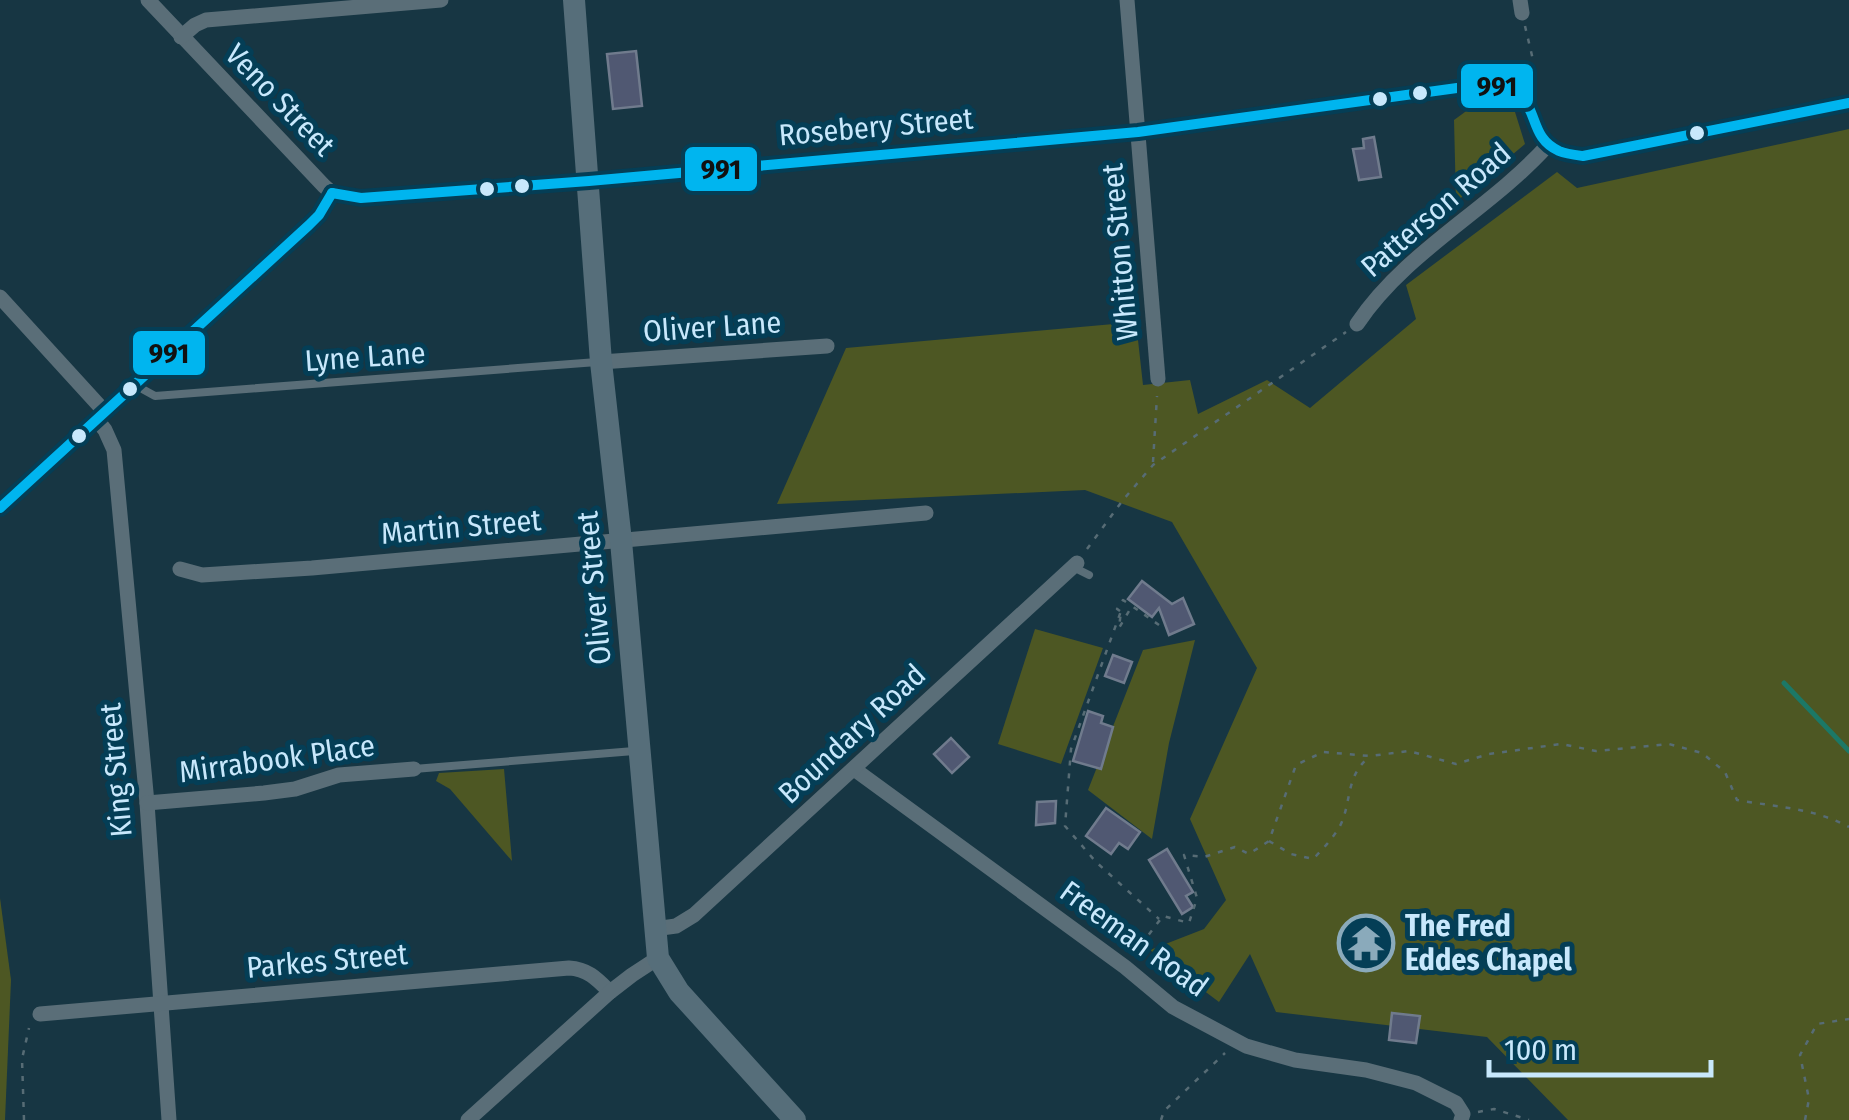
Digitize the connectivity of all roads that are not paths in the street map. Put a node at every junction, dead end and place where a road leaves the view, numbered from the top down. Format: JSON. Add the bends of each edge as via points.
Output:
{"nodes":[{"id":1,"x":148,"y":0,"type":"edge"},
{"id":2,"x":441,"y":0,"type":"edge"},
{"id":3,"x":574,"y":0,"type":"edge"},
{"id":4,"x":1127,"y":0,"type":"edge"},
{"id":5,"x":181,"y":37,"type":"junction"},
{"id":6,"x":1849,"y":103,"type":"edge"},
{"id":7,"x":1138,"y":132,"type":"junction"},
{"id":8,"x":1548,"y":146,"type":"junction"},
{"id":9,"x":589,"y":181,"type":"junction"},
{"id":10,"x":332,"y":193,"type":"junction"},
{"id":11,"x":0,"y":297,"type":"edge"},
{"id":12,"x":1357,"y":324,"type":"road end"},
{"id":13,"x":826,"y":346,"type":"dead end"},
{"id":14,"x":601,"y":362,"type":"junction"},
{"id":15,"x":1158,"y":379,"type":"road end"},
{"id":16,"x":135,"y":385,"type":"junction"},
{"id":17,"x":101,"y":416,"type":"junction"},
{"id":18,"x":0,"y":508,"type":"edge"},
{"id":19,"x":926,"y":513,"type":"dead end"},
{"id":20,"x":621,"y":542,"type":"junction"},
{"id":21,"x":1075,"y":564,"type":"joint"},
{"id":22,"x":180,"y":569,"type":"dead end"},
{"id":23,"x":1090,"y":576,"type":"dead end"},
{"id":24,"x":640,"y":750,"type":"junction"},
{"id":25,"x":414,"y":769,"type":"joint"},
{"id":26,"x":854,"y":769,"type":"junction"},
{"id":27,"x":147,"y":803,"type":"junction"},
{"id":28,"x":654,"y":930,"type":"junction"},
{"id":29,"x":658,"y":958,"type":"junction"},
{"id":30,"x":610,"y":992,"type":"junction"},
{"id":31,"x":160,"y":1003,"type":"junction"},
{"id":32,"x":40,"y":1014,"type":"road end"},
{"id":33,"x":478,"y":1117,"type":"edge"},
{"id":34,"x":1462,"y":1117,"type":"edge"},
{"id":35,"x":169,"y":1120,"type":"edge"},
{"id":36,"x":794,"y":1120,"type":"edge"}],
"edges":[{"from":1,"to":5,"type":"street","name":"Veno Street"},
{"from":2,"to":5,"type":"street","via":[[206,20]]},
{"from":3,"to":9,"type":"street","name":"Oliver Street"},
{"from":4,"to":7,"type":"street","name":"Whitton Street"},
{"from":5,"to":10,"type":"street","name":"Veno Street"},
{"from":6,"to":8,"type":"street","name":"Patterson Road","via":[[1583,156]]},
{"from":7,"to":8,"type":"street","name":"Rosebery Street","via":[[1498,84],[1522,96]]},
{"from":7,"to":9,"type":"street","name":"Rosebery Street"},
{"from":7,"to":15,"type":"street","name":"Whitton Street"},
{"from":8,"to":12,"type":"street","name":"Patterson Road","via":[[1398,274]]},
{"from":9,"to":10,"type":"street","name":"Rosebery Street","via":[[361,198]]},
{"from":9,"to":14,"type":"street","name":"Oliver Street"},
{"from":10,"to":16,"type":"street","via":[[309,225]]},
{"from":11,"to":17,"type":"street"},
{"from":13,"to":14,"type":"street","name":"Oliver Lane"},
{"from":14,"to":16,"type":"lane","name":"Lyne Lane","via":[[156,396]]},
{"from":14,"to":20,"type":"street","name":"Oliver Street"},
{"from":16,"to":17,"type":"street"},
{"from":17,"to":18,"type":"street"},
{"from":17,"to":27,"type":"street","name":"King Street","via":[[114,450]]},
{"from":19,"to":20,"type":"street","name":"Martin Street"},
{"from":20,"to":22,"type":"street","name":"Martin Street","via":[[202,575]]},
{"from":20,"to":24,"type":"street","name":"Oliver Street"},
{"from":21,"to":23,"type":"lane"},
{"from":21,"to":26,"type":"street","name":"Boundary Road"},
{"from":24,"to":25,"type":"lane"},
{"from":24,"to":28,"type":"street","name":"Oliver Street"},
{"from":25,"to":27,"type":"street","name":"Mirrabook Place"},
{"from":26,"to":28,"type":"street","name":"Boundary Road","via":[[694,915]]},
{"from":26,"to":34,"type":"street","name":"Freeman Road","via":[[1173,1006],[1238,1041],[1294,1060],[1416,1083],[1456,1103]]},
{"from":27,"to":31,"type":"street","name":"King Street"},
{"from":28,"to":29,"type":"street","name":"Oliver Street"},
{"from":29,"to":30,"type":"street"},
{"from":29,"to":36,"type":"street","name":"Oliver Street","via":[[679,992]]},
{"from":30,"to":31,"type":"street","name":"Parkes Street","via":[[596,977],[569,968]]},
{"from":30,"to":33,"type":"street"},
{"from":31,"to":32,"type":"street","name":"Parkes Street"},
{"from":31,"to":35,"type":"street","name":"King Street"}]}
